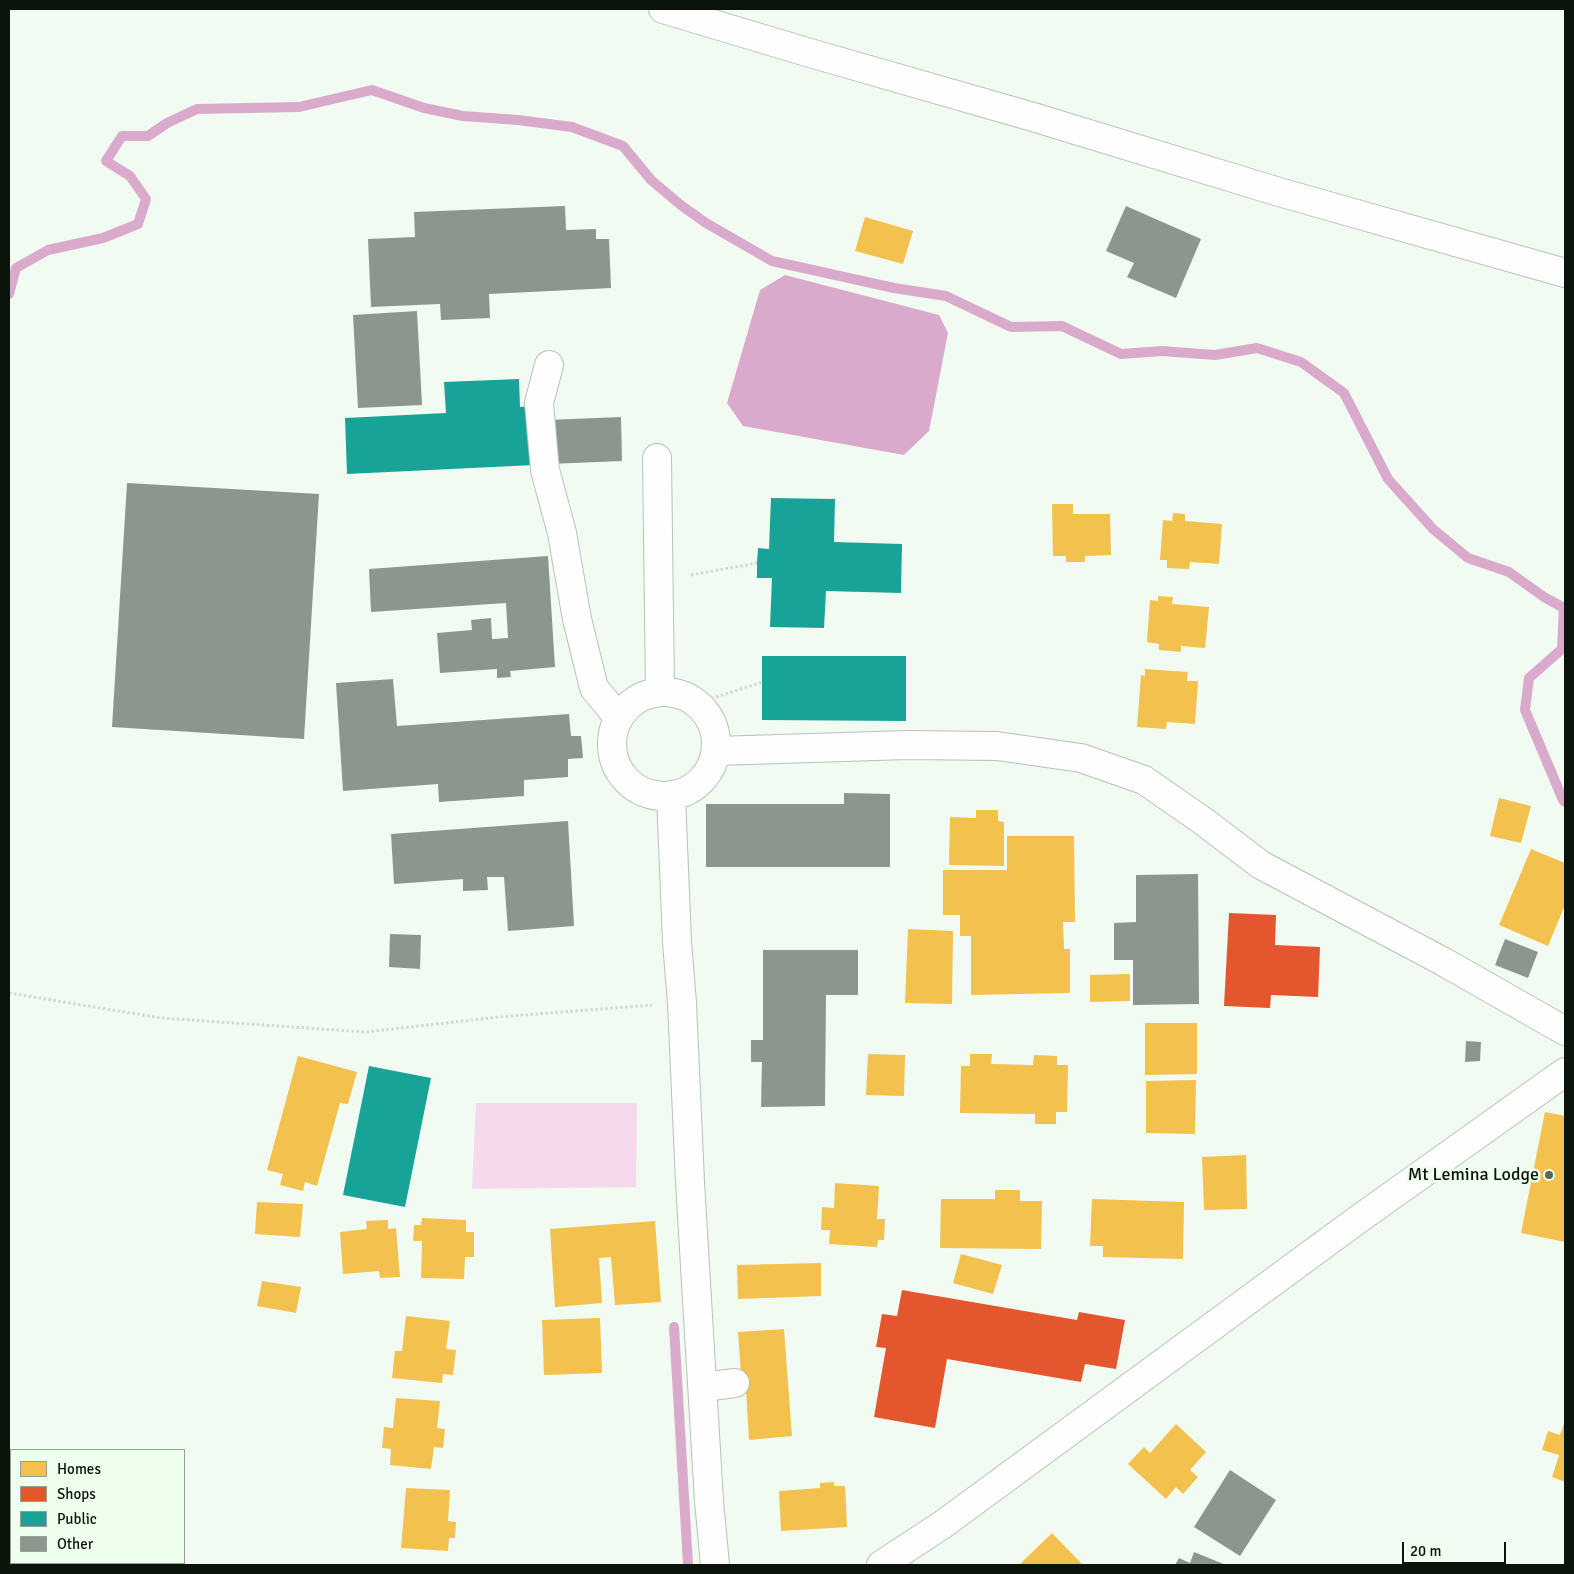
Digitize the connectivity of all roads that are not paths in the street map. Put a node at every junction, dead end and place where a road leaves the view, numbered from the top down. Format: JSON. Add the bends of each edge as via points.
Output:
{"nodes":[{"id":1,"x":663,"y":9,"type":"edge"},
{"id":2,"x":1565,"y":273,"type":"edge"},
{"id":3,"x":549,"y":365,"type":"dead end"},
{"id":4,"x":657,"y":458,"type":"dead end"},
{"id":5,"x":660,"y":692,"type":"junction"},
{"id":6,"x":618,"y":717,"type":"junction"},
{"id":7,"x":716,"y":751,"type":"junction"},
{"id":8,"x":671,"y":796,"type":"junction"},
{"id":9,"x":1565,"y":1030,"type":"edge"},
{"id":10,"x":1565,"y":1072,"type":"edge"},
{"id":11,"x":734,"y":1383,"type":"dead end"},
{"id":12,"x":702,"y":1387,"type":"junction"},
{"id":13,"x":715,"y":1565,"type":"edge"},
{"id":14,"x":881,"y":1565,"type":"edge"}],
"edges":[{"from":1,"to":2,"type":"street","via":[[1279,192]]},
{"from":3,"to":6,"type":"street","via":[[539,403],[545,470],[562,533],[577,619],[594,688]]},
{"from":4,"to":5,"type":"street"},
{"from":5,"to":6,"type":"street","via":[[645,695],[629,704]]},
{"from":5,"to":7,"type":"street","via":[[680,694],[697,702],[715,733]]},
{"from":6,"to":8,"type":"street","via":[[612,733],[611,750],[615,766],[638,791],[654,796]]},
{"from":7,"to":8,"type":"street","via":[[711,767],[701,781],[687,791]]},
{"from":7,"to":9,"type":"street","via":[[907,744],[997,746],[1081,758],[1144,780],[1261,865]]},
{"from":8,"to":12,"type":"street"},
{"from":10,"to":14,"type":"street"},
{"from":11,"to":12,"type":"street"},
{"from":12,"to":13,"type":"street"}]}
